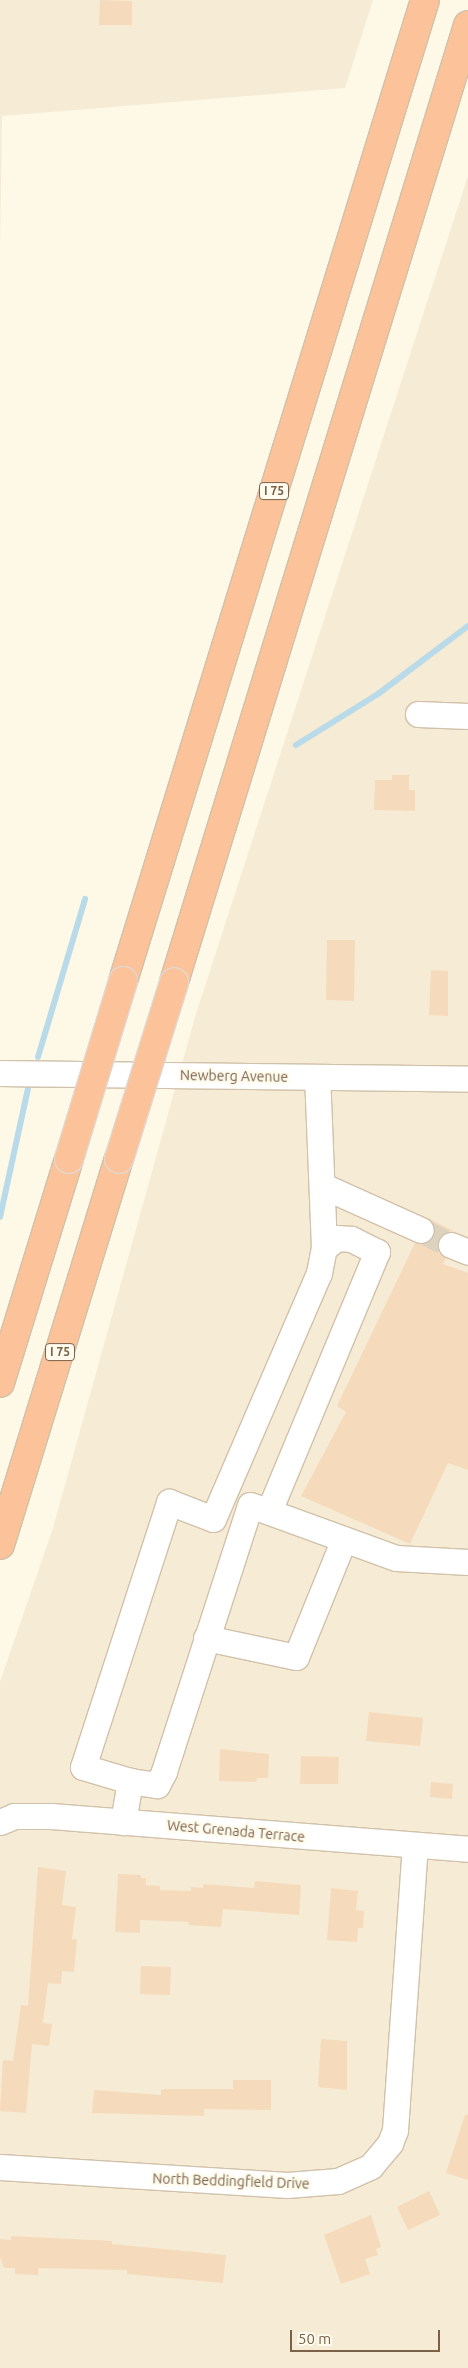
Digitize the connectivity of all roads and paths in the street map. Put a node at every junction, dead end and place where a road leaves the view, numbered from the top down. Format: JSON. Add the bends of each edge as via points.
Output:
{"nodes":[{"id":1,"x":425,"y":0,"type":"edge"},
{"id":2,"x":468,"y":25,"type":"edge"},
{"id":3,"x":418,"y":714,"type":"dead end"},
{"id":4,"x":468,"y":716,"type":"edge"},
{"id":5,"x":0,"y":1073,"type":"edge"},
{"id":6,"x":317,"y":1077,"type":"junction"},
{"id":7,"x":468,"y":1078,"type":"edge"},
{"id":8,"x":323,"y":1186,"type":"junction"},
{"id":9,"x":421,"y":1230,"type":"tunnel mouth"},
{"id":10,"x":324,"y":1248,"type":"junction"},
{"id":11,"x":0,"y":1383,"type":"edge"},
{"id":12,"x":225,"y":1494,"type":"junction"},
{"id":13,"x":260,"y":1508,"type":"junction"},
{"id":14,"x":344,"y":1539,"type":"junction"},
{"id":15,"x":0,"y":1545,"type":"edge"},
{"id":16,"x":468,"y":1562,"type":"edge"},
{"id":17,"x":206,"y":1638,"type":"junction"},
{"id":18,"x":130,"y":1781,"type":"junction"},
{"id":19,"x":2,"y":1821,"type":"edge"},
{"id":20,"x":123,"y":1822,"type":"junction"},
{"id":21,"x":415,"y":1846,"type":"junction"},
{"id":22,"x":468,"y":1849,"type":"edge"},
{"id":23,"x":0,"y":2167,"type":"edge"}],
"edges":[{"from":1,"to":11,"type":"highway","number":"I 75","bridge":true},
{"from":2,"to":15,"type":"highway","number":"I 75","bridge":true},
{"from":3,"to":4,"type":"street"},
{"from":5,"to":6,"type":"street","name":"Newberg Avenue"},
{"from":6,"to":7,"type":"street","name":"Newberg Avenue"},
{"from":6,"to":8,"type":"street"},
{"from":8,"to":9,"type":"street"},
{"from":8,"to":10,"type":"street"},
{"from":10,"to":12,"type":"street","via":[[319,1273]]},
{"from":10,"to":13,"type":"street","via":[[337,1238],[351,1239],[376,1252]]},
{"from":12,"to":13,"type":"street"},
{"from":12,"to":18,"type":"street","via":[[213,1520],[169,1502],[83,1767]]},
{"from":13,"to":14,"type":"street"},
{"from":13,"to":17,"type":"street"},
{"from":14,"to":16,"type":"street","via":[[396,1558]]},
{"from":14,"to":17,"type":"street","via":[[296,1657]]},
{"from":17,"to":18,"type":"street","via":[[164,1772],[157,1784]]},
{"from":18,"to":20,"type":"street"},
{"from":19,"to":20,"type":"street","name":"West Grenada Terrace","via":[[14,1816],[51,1816]]},
{"from":20,"to":21,"type":"street","name":"West Grenada Terrace"},
{"from":21,"to":22,"type":"street","name":"West Grenada Terrace"},
{"from":21,"to":23,"type":"street","name":"North Beddingfield Drive","via":[[394,2130],[390,2143],[371,2166],[338,2181],[288,2185]]}]}
